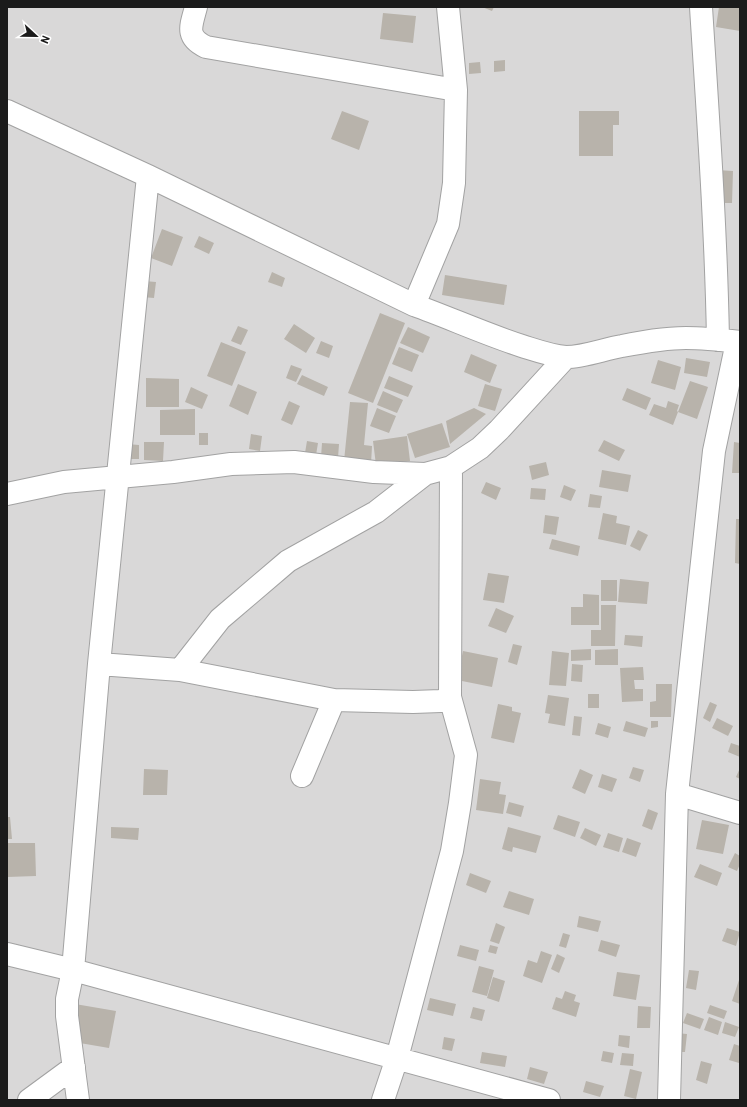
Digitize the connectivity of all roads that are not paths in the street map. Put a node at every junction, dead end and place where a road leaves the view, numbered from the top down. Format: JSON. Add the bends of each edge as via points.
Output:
{"nodes":[{"id":1,"x":196,"y":7,"type":"edge"},
{"id":2,"x":448,"y":7,"type":"edge"},
{"id":3,"x":701,"y":7,"type":"edge"},
{"id":4,"x":456,"y":90,"type":"junction"},
{"id":5,"x":7,"y":111,"type":"edge"},
{"id":6,"x":148,"y":176,"type":"junction"},
{"id":7,"x":414,"y":305,"type":"junction"},
{"id":8,"x":732,"y":341,"type":"edge"},
{"id":9,"x":566,"y":357,"type":"junction"},
{"id":10,"x":451,"y":467,"type":"junction"},
{"id":11,"x":425,"y":474,"type":"junction"},
{"id":12,"x":118,"y":477,"type":"junction"},
{"id":13,"x":7,"y":494,"type":"edge"},
{"id":14,"x":99,"y":664,"type":"junction"},
{"id":15,"x":180,"y":670,"type":"junction"},
{"id":16,"x":450,"y":697,"type":"junction"},
{"id":17,"x":334,"y":700,"type":"junction"},
{"id":18,"x":302,"y":776,"type":"dead end"},
{"id":19,"x":677,"y":794,"type":"junction"},
{"id":20,"x":740,"y":813,"type":"edge"},
{"id":21,"x":7,"y":954,"type":"edge"},
{"id":22,"x":73,"y":970,"type":"junction"},
{"id":23,"x":397,"y":1058,"type":"junction"},
{"id":24,"x":74,"y":1068,"type":"junction"},
{"id":25,"x":488,"y":1092,"type":"edge"},
{"id":26,"x":29,"y":1100,"type":"edge"},
{"id":27,"x":78,"y":1100,"type":"edge"},
{"id":28,"x":382,"y":1100,"type":"edge"},
{"id":29,"x":549,"y":1100,"type":"edge"},
{"id":30,"x":669,"y":1100,"type":"edge"}],
"edges":[{"from":1,"to":4,"type":"street","via":[[191,32],[198,43],[206,47]]},
{"from":2,"to":4,"type":"street"},
{"from":3,"to":8,"type":"street","via":[[717,267]]},
{"from":4,"to":7,"type":"street","via":[[454,183],[448,224]]},
{"from":5,"to":6,"type":"street"},
{"from":6,"to":7,"type":"street"},
{"from":6,"to":12,"type":"street"},
{"from":7,"to":9,"type":"street","via":[[506,341]]},
{"from":8,"to":9,"type":"street","via":[[667,339]]},
{"from":8,"to":19,"type":"street","via":[[714,451]]},
{"from":9,"to":10,"type":"street","via":[[499,430],[480,448]]},
{"from":10,"to":11,"type":"street"},
{"from":10,"to":16,"type":"street"},
{"from":11,"to":12,"type":"street","via":[[374,472],[294,462],[231,464]]},
{"from":11,"to":15,"type":"street","via":[[373,514],[288,561],[220,619]]},
{"from":12,"to":13,"type":"street","via":[[64,482]]},
{"from":12,"to":14,"type":"street"},
{"from":14,"to":15,"type":"street"},
{"from":14,"to":22,"type":"street"},
{"from":15,"to":17,"type":"street"},
{"from":16,"to":17,"type":"street","via":[[441,701],[413,702]]},
{"from":16,"to":23,"type":"street","via":[[466,755],[460,803],[452,851]]},
{"from":17,"to":18,"type":"street"},
{"from":19,"to":20,"type":"street"},
{"from":19,"to":30,"type":"street"},
{"from":21,"to":22,"type":"street"},
{"from":22,"to":23,"type":"street"},
{"from":22,"to":24,"type":"street","via":[[67,999],[67,1016]]},
{"from":23,"to":25,"type":"street"},
{"from":23,"to":28,"type":"street"},
{"from":24,"to":26,"type":"street"},
{"from":24,"to":27,"type":"street"},
{"from":25,"to":29,"type":"street"}]}
